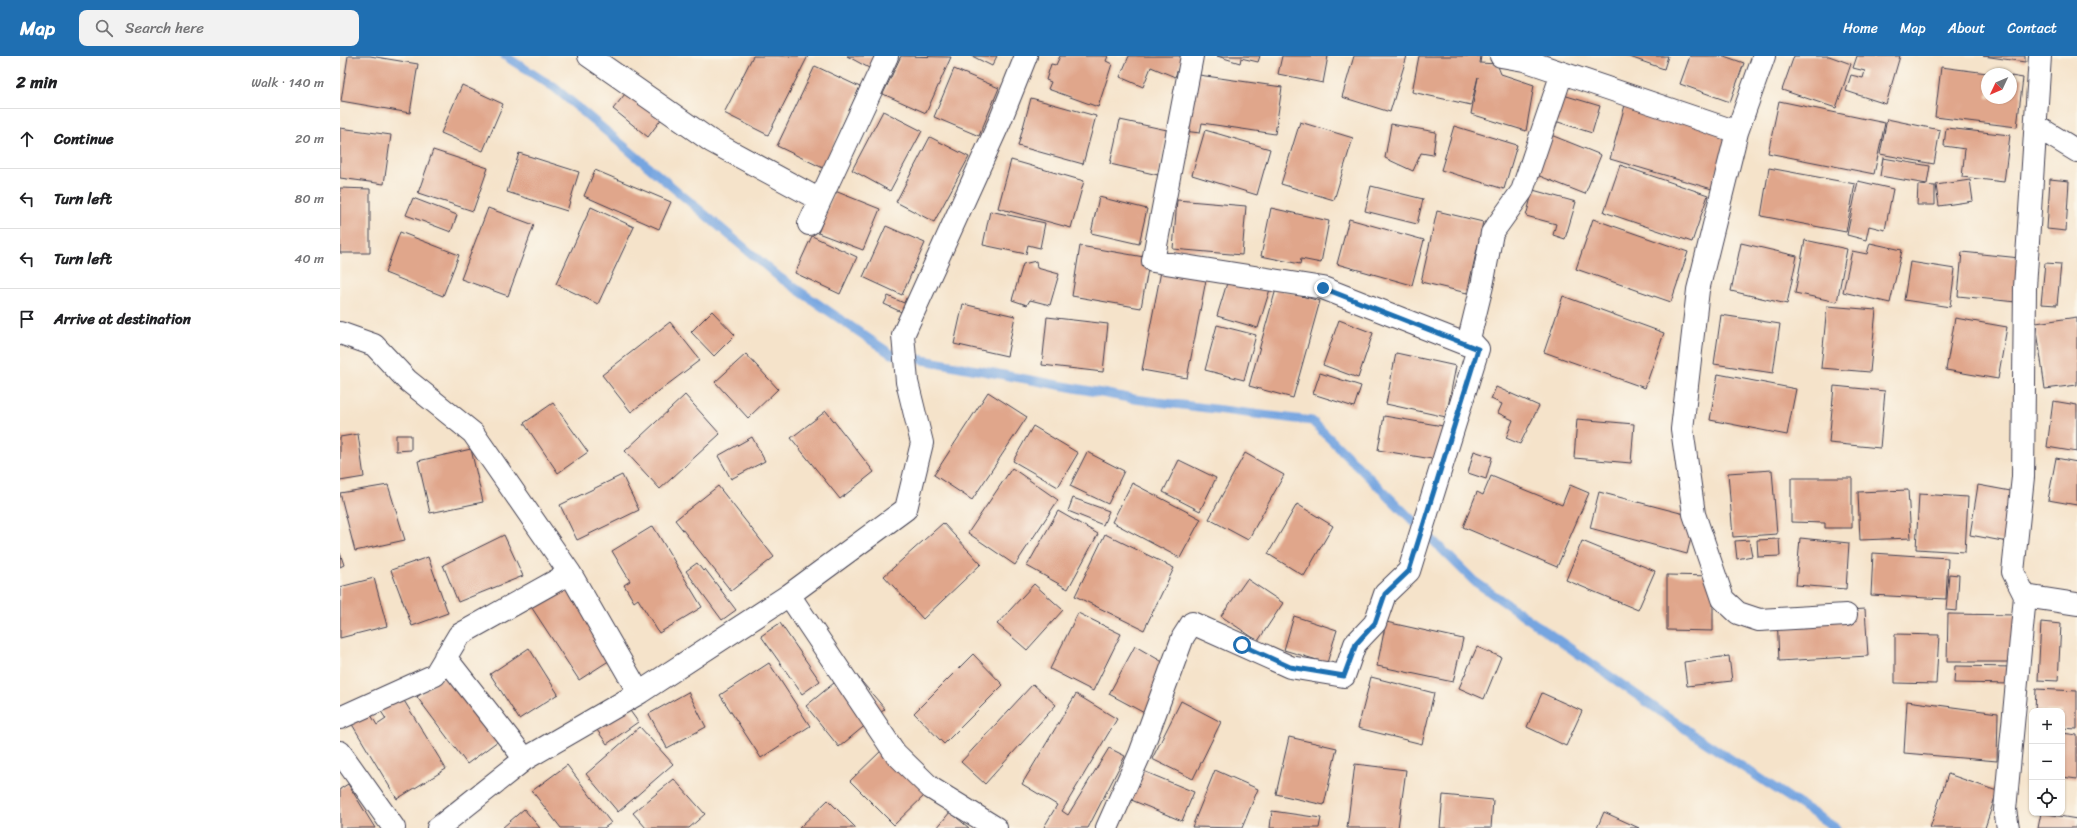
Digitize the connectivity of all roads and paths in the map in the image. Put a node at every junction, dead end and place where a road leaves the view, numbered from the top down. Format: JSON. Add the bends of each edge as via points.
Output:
{"nodes":[{"id":1,"x":589,"y":56,"type":"edge"},
{"id":2,"x":887,"y":56,"type":"edge"},
{"id":3,"x":1026,"y":56,"type":"edge"},
{"id":4,"x":1192,"y":56,"type":"edge"},
{"id":5,"x":1501,"y":56,"type":"edge"},
{"id":6,"x":1764,"y":56,"type":"edge"},
{"id":7,"x":2040,"y":56,"type":"edge"},
{"id":8,"x":1562,"y":73,"type":"junction"},
{"id":9,"x":2036,"y":126,"type":"junction"},
{"id":10,"x":1737,"y":132,"type":"junction"},
{"id":11,"x":2077,"y":151,"type":"edge"},
{"id":12,"x":820,"y":200,"type":"junction"},
{"id":13,"x":809,"y":224,"type":"dead end"},
{"id":14,"x":340,"y":332,"type":"edge"},
{"id":15,"x":1478,"y":349,"type":"junction"},
{"id":16,"x":570,"y":573,"type":"junction"},
{"id":17,"x":789,"y":595,"type":"junction"},
{"id":18,"x":2025,"y":596,"type":"junction"},
{"id":19,"x":2077,"y":604,"type":"edge"},
{"id":20,"x":1846,"y":615,"type":"dead end"},
{"id":21,"x":445,"y":657,"type":"junction"},
{"id":22,"x":639,"y":693,"type":"junction"},
{"id":23,"x":340,"y":718,"type":"edge"},
{"id":24,"x":340,"y":752,"type":"edge"},
{"id":25,"x":525,"y":759,"type":"junction"},
{"id":26,"x":394,"y":828,"type":"edge"},
{"id":27,"x":438,"y":828,"type":"edge"},
{"id":28,"x":996,"y":828,"type":"edge"},
{"id":29,"x":1107,"y":828,"type":"edge"},
{"id":30,"x":2008,"y":828,"type":"edge"}],
"edges":[{"from":1,"to":12,"type":"street","via":[[711,141]]},
{"from":2,"to":12,"type":"street"},
{"from":3,"to":17,"type":"street","via":[[1000,121],[903,335],[907,382],[922,443],[906,509]]},
{"from":4,"to":15,"type":"street","via":[[1153,261],[1323,288]]},
{"from":5,"to":8,"type":"street","via":[[1524,60]]},
{"from":6,"to":10,"type":"street"},
{"from":7,"to":9,"type":"street"},
{"from":8,"to":10,"type":"street"},
{"from":8,"to":15,"type":"street","via":[[1522,191],[1492,233],[1469,338]]},
{"from":9,"to":11,"type":"street"},
{"from":9,"to":18,"type":"street","via":[[2025,288],[2023,477],[2013,572]]},
{"from":10,"to":20,"type":"street","via":[[1698,290],[1682,429],[1694,514],[1723,599],[1738,613],[1759,620]]},
{"from":12,"to":13,"type":"street"},
{"from":14,"to":16,"type":"street","via":[[374,345],[407,380],[473,433]]},
{"from":15,"to":29,"type":"street","via":[[1409,571],[1385,594],[1375,623],[1356,644],[1344,676],[1290,667],[1192,624],[1183,637],[1140,754]]},
{"from":16,"to":21,"type":"street","via":[[459,635]]},
{"from":16,"to":22,"type":"street"},
{"from":17,"to":22,"type":"street"},
{"from":17,"to":28,"type":"street","via":[[896,753],[931,788]]},
{"from":18,"to":19,"type":"street"},
{"from":18,"to":30,"type":"street","via":[[2005,810]]},
{"from":21,"to":23,"type":"street","via":[[436,675]]},
{"from":21,"to":25,"type":"street"},
{"from":22,"to":25,"type":"street"},
{"from":24,"to":26,"type":"street"},
{"from":25,"to":27,"type":"street"}]}
